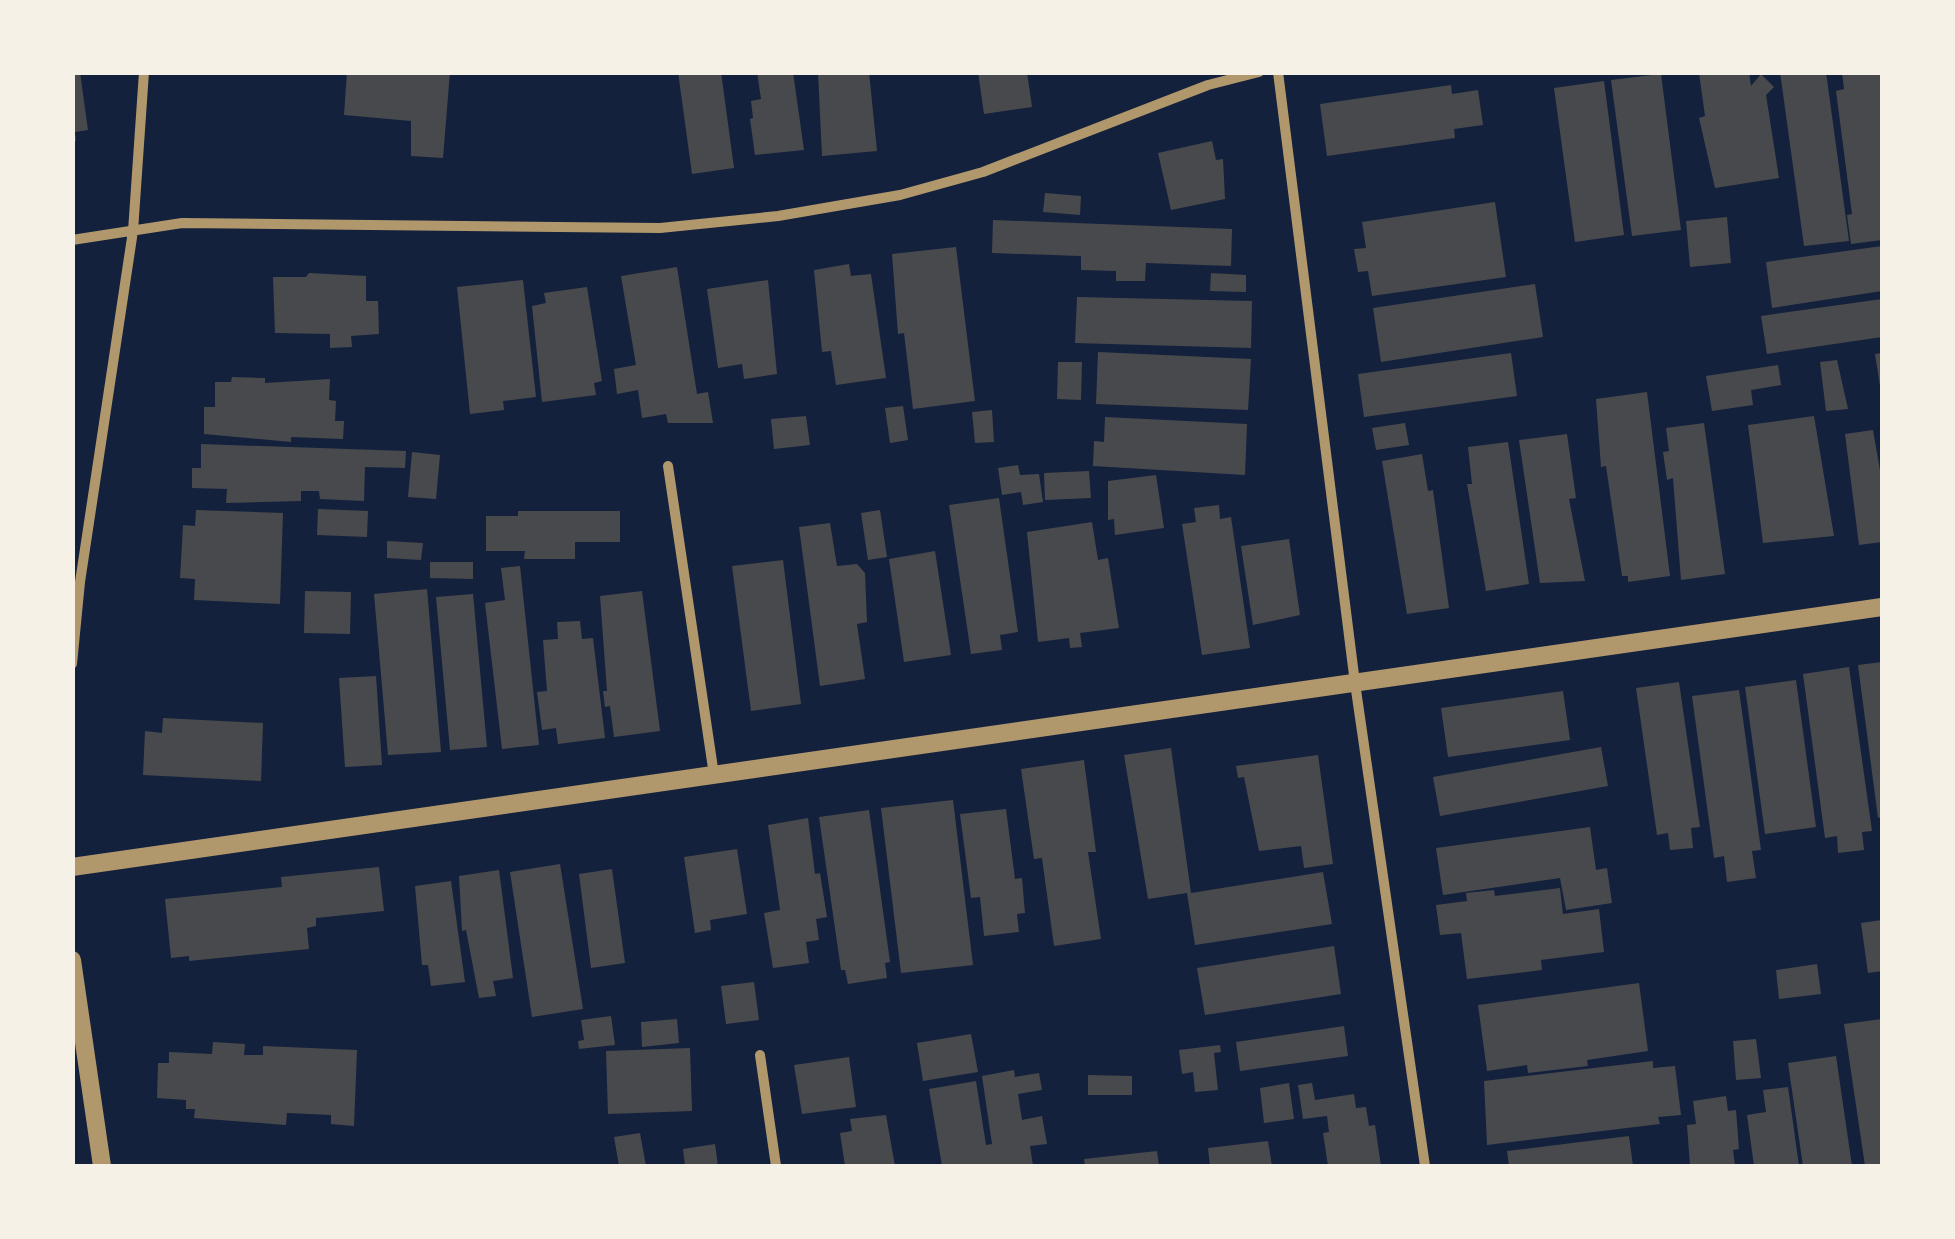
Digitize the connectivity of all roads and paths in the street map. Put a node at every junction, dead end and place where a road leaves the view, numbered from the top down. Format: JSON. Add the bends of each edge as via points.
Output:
{"nodes":[{"id":1,"x":144,"y":72,"type":"edge"},
{"id":2,"x":1258,"y":72,"type":"edge"},
{"id":3,"x":1278,"y":72,"type":"edge"},
{"id":4,"x":133,"y":231,"type":"junction"},
{"id":5,"x":72,"y":240,"type":"edge"},
{"id":6,"x":668,"y":466,"type":"dead end"},
{"id":7,"x":1882,"y":607,"type":"edge"},
{"id":8,"x":72,"y":664,"type":"edge"},
{"id":9,"x":1356,"y":683,"type":"junction"},
{"id":10,"x":714,"y":775,"type":"junction"},
{"id":11,"x":72,"y":867,"type":"edge"},
{"id":12,"x":72,"y":960,"type":"edge"},
{"id":13,"x":760,"y":1055,"type":"dead end"},
{"id":14,"x":102,"y":1166,"type":"edge"},
{"id":15,"x":776,"y":1166,"type":"edge"},
{"id":16,"x":1425,"y":1166,"type":"edge"}],
"edges":[{"from":1,"to":4,"type":"street"},
{"from":2,"to":4,"type":"street","via":[[983,172],[900,195],[778,216],[660,228],[182,223]]},
{"from":3,"to":9,"type":"street"},
{"from":4,"to":5,"type":"street"},
{"from":4,"to":8,"type":"street"},
{"from":6,"to":10,"type":"street"},
{"from":7,"to":9,"type":"street"},
{"from":9,"to":10,"type":"street"},
{"from":9,"to":16,"type":"street"},
{"from":10,"to":11,"type":"street"},
{"from":12,"to":14,"type":"street"},
{"from":13,"to":15,"type":"street"}]}
